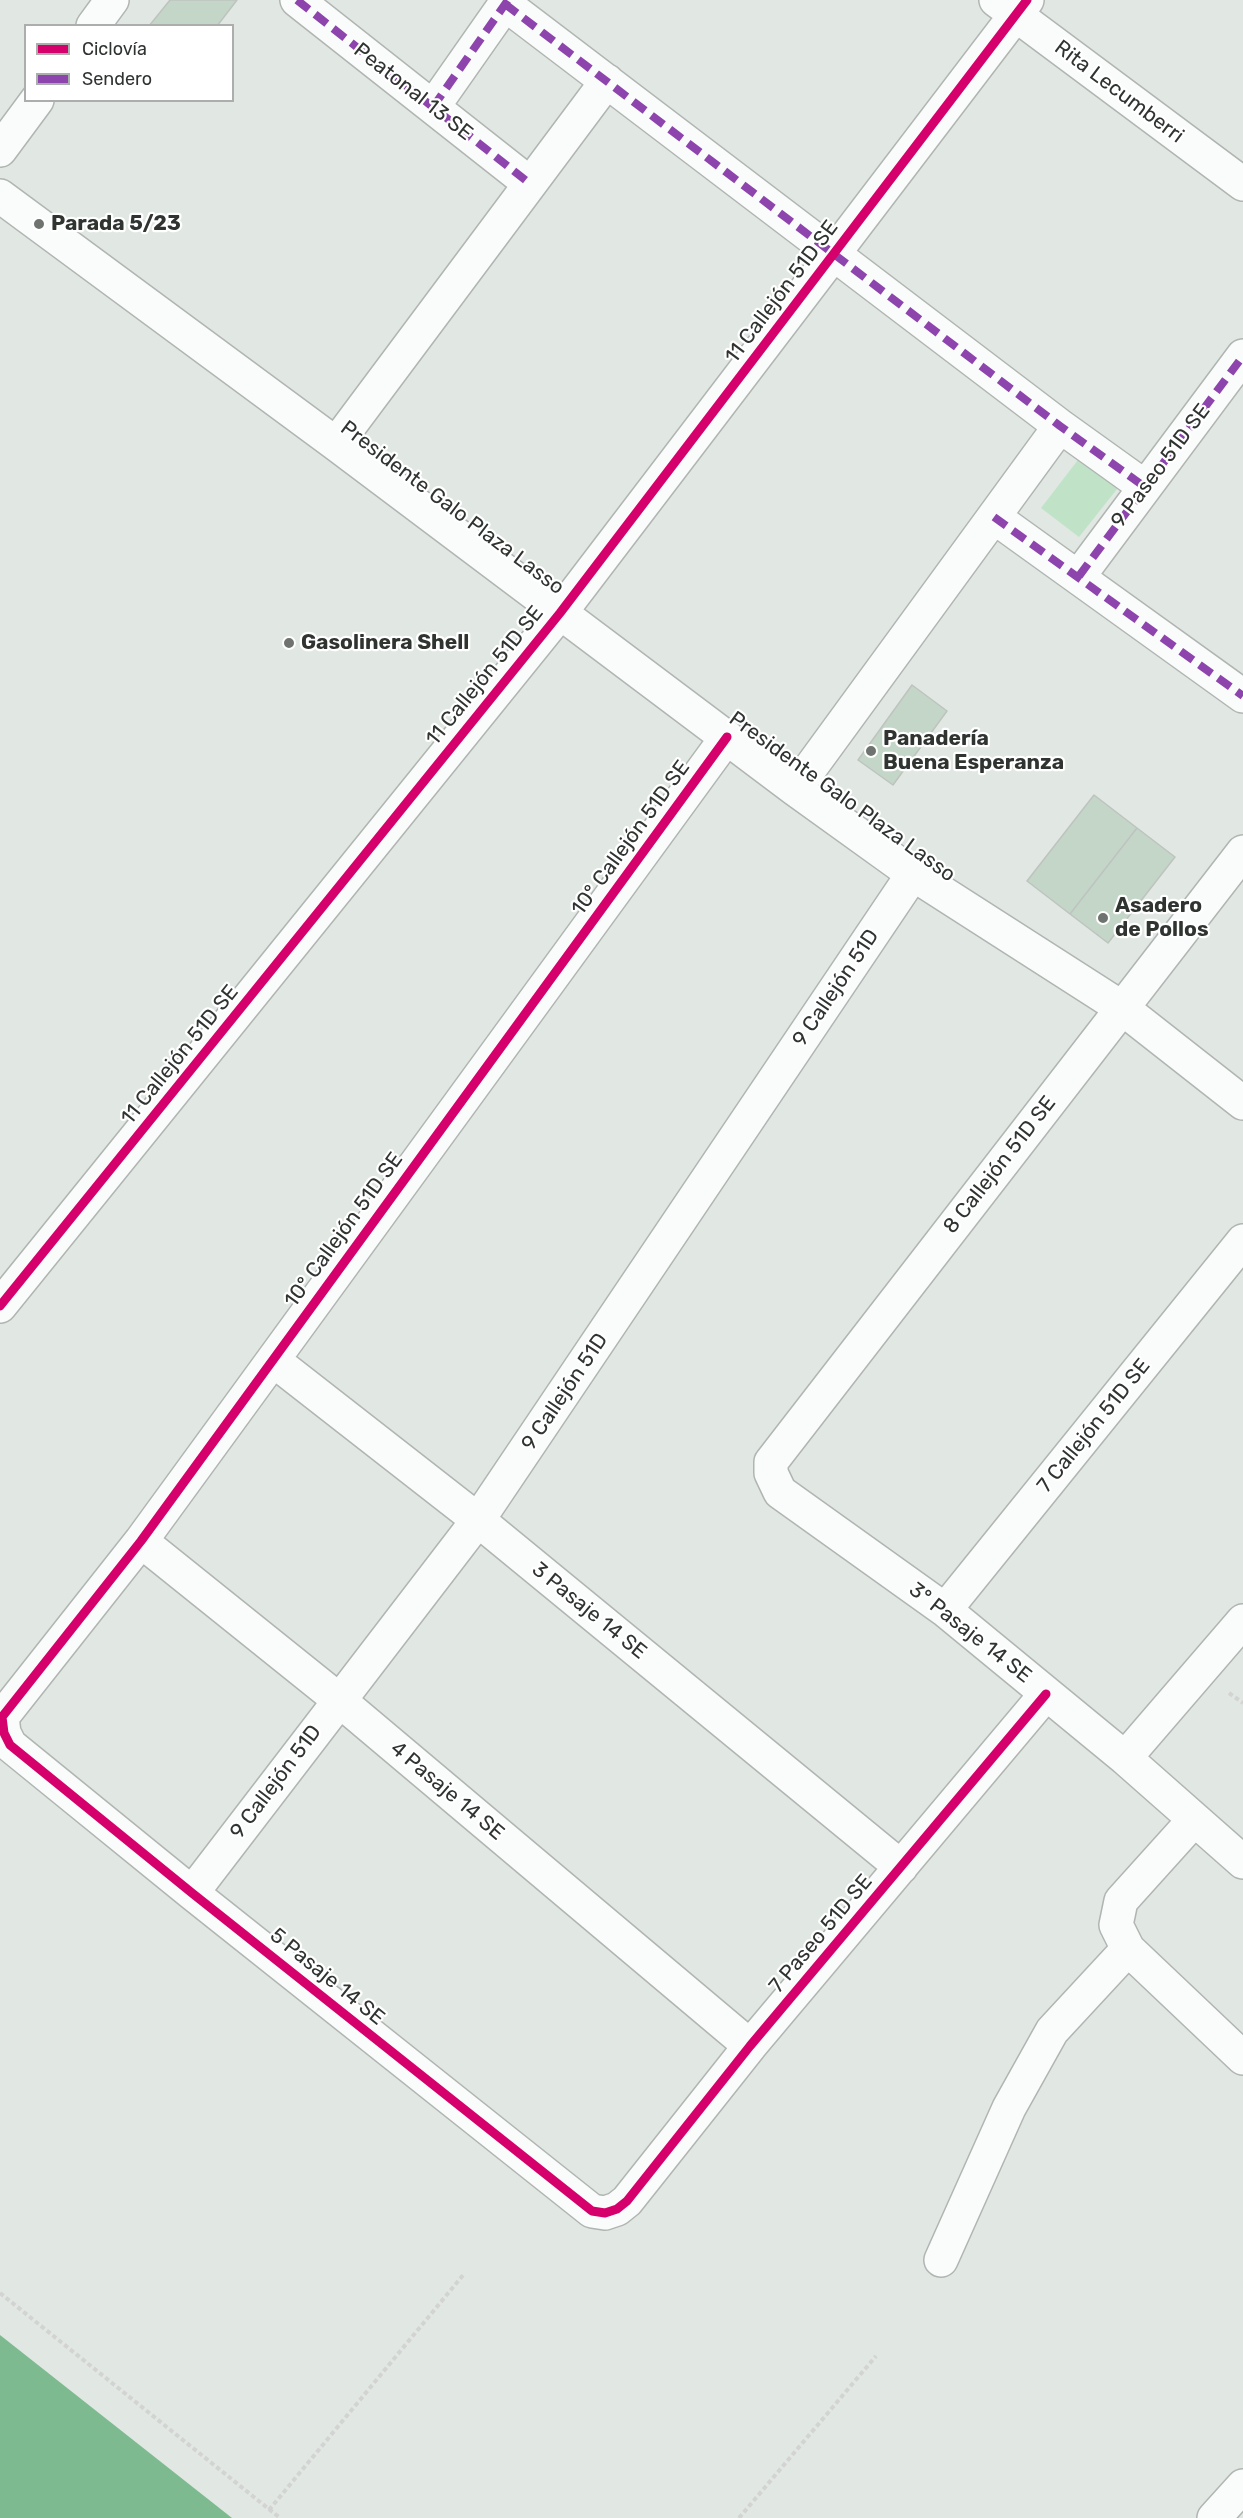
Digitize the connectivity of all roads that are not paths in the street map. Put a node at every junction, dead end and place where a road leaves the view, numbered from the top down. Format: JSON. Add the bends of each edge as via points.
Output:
{"nodes":[{"id":1,"x":112,"y":0,"type":"edge"},
{"id":2,"x":297,"y":0,"type":"edge"},
{"id":3,"x":507,"y":2,"type":"edge"},
{"id":4,"x":1013,"y":5,"type":"edge"},
{"id":5,"x":94,"y":24,"type":"edge"},
{"id":6,"x":607,"y":81,"type":"junction"},
{"id":7,"x":36,"y":102,"type":"edge"},
{"id":8,"x":433,"y":107,"type":"junction"},
{"id":9,"x":0,"y":150,"type":"edge"},
{"id":10,"x":529,"y":183,"type":"junction"},
{"id":11,"x":1243,"y":184,"type":"edge"},
{"id":12,"x":0,"y":196,"type":"edge"},
{"id":13,"x":835,"y":252,"type":"junction"},
{"id":14,"x":1243,"y":356,"type":"edge"},
{"id":15,"x":1060,"y":426,"type":"junction"},
{"id":16,"x":336,"y":444,"type":"junction"},
{"id":17,"x":1145,"y":487,"type":"junction"},
{"id":18,"x":994,"y":516,"type":"junction"},
{"id":19,"x":1079,"y":576,"type":"junction"},
{"id":20,"x":560,"y":612,"type":"junction"},
{"id":21,"x":1243,"y":696,"type":"edge"},
{"id":22,"x":727,"y":736,"type":"junction"},
{"id":23,"x":795,"y":789,"type":"junction"},
{"id":24,"x":1243,"y":852,"type":"edge"},
{"id":25,"x":914,"y":873,"type":"junction"},
{"id":26,"x":1122,"y":1008,"type":"junction"},
{"id":27,"x":1243,"y":1103,"type":"edge"},
{"id":28,"x":1243,"y":1241,"type":"edge"},
{"id":29,"x":0,"y":1306,"type":"edge"},
{"id":30,"x":273,"y":1360,"type":"junction"},
{"id":31,"x":774,"y":1482,"type":"joint"},
{"id":32,"x":478,"y":1520,"type":"junction"},
{"id":33,"x":141,"y":1541,"type":"junction"},
{"id":34,"x":945,"y":1610,"type":"junction"},
{"id":35,"x":1243,"y":1621,"type":"edge"},
{"id":36,"x":1046,"y":1694,"type":"junction"},
{"id":37,"x":339,"y":1700,"type":"junction"},
{"id":38,"x":10,"y":1745,"type":"joint"},
{"id":39,"x":1125,"y":1758,"type":"junction"},
{"id":40,"x":1194,"y":1820,"type":"junction"},
{"id":41,"x":1243,"y":1862,"type":"edge"},
{"id":42,"x":901,"y":1867,"type":"junction"},
{"id":43,"x":192,"y":1893,"type":"junction"},
{"id":44,"x":1128,"y":1948,"type":"junction"},
{"id":45,"x":750,"y":2046,"type":"junction"},
{"id":46,"x":1243,"y":2058,"type":"edge"},
{"id":47,"x":627,"y":2201,"type":"joint"},
{"id":48,"x":941,"y":2260,"type":"dead end"},
{"id":49,"x":1243,"y":2486,"type":"edge"},
{"id":50,"x":1214,"y":2518,"type":"edge"}],
"edges":[{"from":1,"to":5,"type":"street"},
{"from":2,"to":8,"type":"street","name":"Peatonal 13 SE"},
{"from":3,"to":6,"type":"street"},
{"from":3,"to":8,"type":"street"},
{"from":4,"to":11,"type":"street","name":"Rita Lecumberri"},
{"from":4,"to":13,"type":"street","name":"11 Callejón 51D SE"},
{"from":6,"to":10,"type":"street"},
{"from":6,"to":13,"type":"street"},
{"from":7,"to":9,"type":"street"},
{"from":8,"to":10,"type":"street","name":"Peatonal 13 SE"},
{"from":10,"to":16,"type":"street"},
{"from":12,"to":16,"type":"street","name":"Presidente Galo Plaza Lasso"},
{"from":13,"to":15,"type":"street"},
{"from":13,"to":20,"type":"street","name":"11 Callejón 51D SE"},
{"from":14,"to":17,"type":"street","name":"9 Paseo 51D SE"},
{"from":15,"to":17,"type":"street"},
{"from":15,"to":18,"type":"street"},
{"from":16,"to":20,"type":"street","name":"Presidente Galo Plaza Lasso"},
{"from":17,"to":19,"type":"street","name":"9 Paseo 51D SE"},
{"from":18,"to":19,"type":"street"},
{"from":18,"to":23,"type":"street"},
{"from":19,"to":21,"type":"street"},
{"from":20,"to":22,"type":"street","name":"Presidente Galo Plaza Lasso"},
{"from":20,"to":29,"type":"street","name":"11 Callejón 51D SE"},
{"from":22,"to":23,"type":"street","name":"Presidente Galo Plaza Lasso"},
{"from":22,"to":30,"type":"street","name":"10° Callejón 51D SE"},
{"from":23,"to":25,"type":"street","name":"Presidente Galo Plaza Lasso"},
{"from":24,"to":26,"type":"street","name":"8 Callejón 51D SE"},
{"from":25,"to":26,"type":"street","name":"Presidente Galo Plaza Lasso"},
{"from":25,"to":32,"type":"street","name":"9 Callejón 51D"},
{"from":26,"to":27,"type":"street","name":"Presidente Galo Plaza Lasso"},
{"from":26,"to":31,"type":"street","name":"8 Callejón 51D SE","via":[[771,1462]]},
{"from":28,"to":34,"type":"street","name":"7 Callejón 51D SE"},
{"from":30,"to":32,"type":"street","name":"3 Pasaje 14 SE"},
{"from":30,"to":33,"type":"street","name":"10° Callejón 51D SE"},
{"from":31,"to":34,"type":"street","name":"3° Pasaje 14 SE","via":[[780,1492]]},
{"from":32,"to":37,"type":"street","name":"9 Callejón 51D"},
{"from":32,"to":42,"type":"street","name":"3 Pasaje 14 SE"},
{"from":33,"to":37,"type":"street","name":"4 Pasaje 14 SE"},
{"from":33,"to":38,"type":"street","name":"10° Callejón 51D SE","via":[[2,1717]]},
{"from":34,"to":36,"type":"street","name":"3° Pasaje 14 SE"},
{"from":35,"to":39,"type":"street"},
{"from":36,"to":39,"type":"street","name":"3° Pasaje 14 SE"},
{"from":36,"to":42,"type":"street","name":"7 Paseo 51D SE"},
{"from":37,"to":43,"type":"street","name":"9 Callejón 51D"},
{"from":37,"to":45,"type":"street","name":"4 Pasaje 14 SE"},
{"from":38,"to":43,"type":"street","name":"5 Pasaje 14 SE"},
{"from":39,"to":40,"type":"street","name":"3° Pasaje 14 SE"},
{"from":40,"to":41,"type":"street","name":"3° Pasaje 14 SE"},
{"from":40,"to":44,"type":"street","via":[[1121,1901],[1116,1925]]},
{"from":42,"to":45,"type":"street","name":"7 Paseo 51D SE"},
{"from":43,"to":47,"type":"street","name":"5 Pasaje 14 SE","via":[[592,2211],[605,2213]]},
{"from":44,"to":46,"type":"street"},
{"from":44,"to":48,"type":"street","via":[[1052,2031],[1009,2108]]},
{"from":45,"to":47,"type":"street","name":"7 Paseo 51D SE"},
{"from":49,"to":50,"type":"street"}]}
